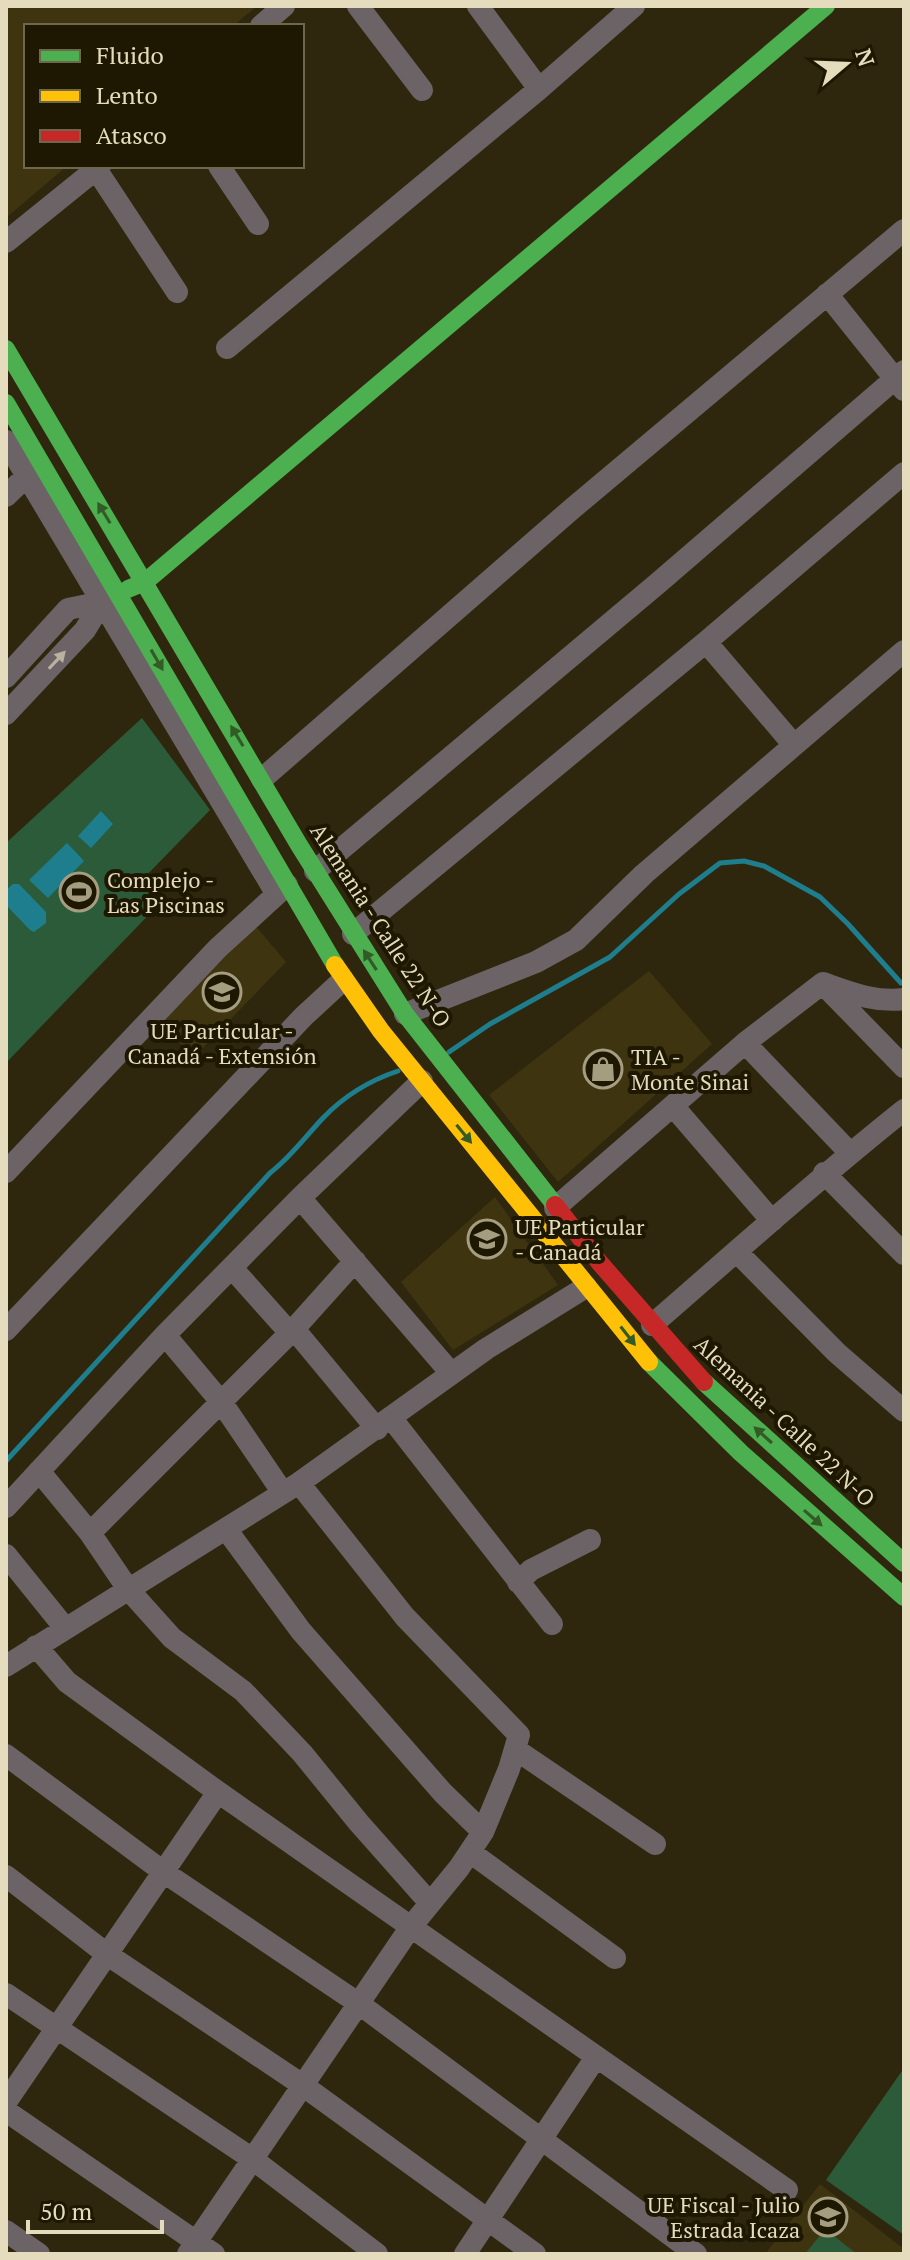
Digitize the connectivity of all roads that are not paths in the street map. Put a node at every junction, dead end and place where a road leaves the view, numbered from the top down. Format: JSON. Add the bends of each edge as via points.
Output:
{"nodes":[{"id":1,"x":284,"y":6,"type":"edge"},
{"id":2,"x":358,"y":6,"type":"edge"},
{"id":3,"x":478,"y":6,"type":"edge"},
{"id":4,"x":826,"y":6,"type":"edge"},
{"id":5,"x":619,"y":11,"type":"edge"},
{"id":6,"x":263,"y":24,"type":"edge"},
{"id":7,"x":539,"y":89,"type":"junction"},
{"id":8,"x":422,"y":90,"type":"dead end"},
{"id":9,"x":98,"y":168,"type":"edge"},
{"id":10,"x":220,"y":168,"type":"edge"},
{"id":11,"x":258,"y":224,"type":"dead end"},
{"id":12,"x":904,"y":230,"type":"edge"},
{"id":13,"x":6,"y":242,"type":"edge"},
{"id":14,"x":177,"y":292,"type":"dead end"},
{"id":15,"x":827,"y":294,"type":"junction"},
{"id":16,"x":227,"y":348,"type":"dead end"},
{"id":17,"x":6,"y":349,"type":"edge"},
{"id":18,"x":901,"y":380,"type":"edge"},
{"id":19,"x":6,"y":403,"type":"edge"},
{"id":20,"x":6,"y":441,"type":"edge"},
{"id":21,"x":34,"y":469,"type":"junction"},
{"id":22,"x":904,"y":473,"type":"edge"},
{"id":23,"x":6,"y":496,"type":"edge"},
{"id":24,"x":145,"y":582,"type":"junction"},
{"id":25,"x":110,"y":598,"type":"junction"},
{"id":26,"x":706,"y":642,"type":"junction"},
{"id":27,"x":904,"y":651,"type":"edge"},
{"id":28,"x":6,"y":677,"type":"edge"},
{"id":29,"x":6,"y":714,"type":"edge"},
{"id":30,"x":793,"y":744,"type":"junction"},
{"id":31,"x":262,"y":779,"type":"junction"},
{"id":32,"x":315,"y":871,"type":"junction"},
{"id":33,"x":282,"y":889,"type":"junction"},
{"id":34,"x":353,"y":934,"type":"junction"},
{"id":35,"x":343,"y":980,"type":"junction"},
{"id":36,"x":823,"y":983,"type":"junction"},
{"id":37,"x":904,"y":999,"type":"edge"},
{"id":38,"x":409,"y":1019,"type":"junction"},
{"id":39,"x":745,"y":1043,"type":"junction"},
{"id":40,"x":904,"y":1067,"type":"edge"},
{"id":41,"x":418,"y":1078,"type":"junction"},
{"id":42,"x":673,"y":1106,"type":"junction"},
{"id":43,"x":904,"y":1110,"type":"edge"},
{"id":44,"x":850,"y":1153,"type":"junction"},
{"id":45,"x":6,"y":1172,"type":"edge"},
{"id":46,"x":824,"y":1173,"type":"junction"},
{"id":47,"x":300,"y":1198,"type":"junction"},
{"id":48,"x":555,"y":1208,"type":"junction"},
{"id":49,"x":772,"y":1221,"type":"junction"},
{"id":50,"x":738,"y":1253,"type":"junction"},
{"id":51,"x":904,"y":1254,"type":"edge"},
{"id":52,"x":355,"y":1261,"type":"junction"},
{"id":53,"x":232,"y":1268,"type":"junction"},
{"id":54,"x":586,"y":1287,"type":"junction"},
{"id":55,"x":652,"y":1325,"type":"junction"},
{"id":56,"x":6,"y":1330,"type":"edge"},
{"id":57,"x":292,"y":1331,"type":"junction"},
{"id":58,"x":165,"y":1335,"type":"junction"},
{"id":59,"x":451,"y":1373,"type":"junction"},
{"id":60,"x":222,"y":1403,"type":"junction"},
{"id":61,"x":904,"y":1411,"type":"edge"},
{"id":62,"x":384,"y":1424,"type":"junction"},
{"id":63,"x":39,"y":1471,"type":"junction"},
{"id":64,"x":291,"y":1488,"type":"junction"},
{"id":65,"x":6,"y":1507,"type":"edge"},
{"id":66,"x":226,"y":1529,"type":"junction"},
{"id":67,"x":90,"y":1533,"type":"junction"},
{"id":68,"x":590,"y":1540,"type":"dead end"},
{"id":69,"x":6,"y":1555,"type":"edge"},
{"id":70,"x":903,"y":1561,"type":"edge"},
{"id":71,"x":518,"y":1582,"type":"junction"},
{"id":72,"x":128,"y":1589,"type":"junction"},
{"id":73,"x":904,"y":1597,"type":"edge"},
{"id":74,"x":552,"y":1624,"type":"dead end"},
{"id":75,"x":65,"y":1628,"type":"junction"},
{"id":76,"x":36,"y":1646,"type":"junction"},
{"id":77,"x":6,"y":1666,"type":"edge"},
{"id":78,"x":515,"y":1749,"type":"junction"},
{"id":79,"x":6,"y":1755,"type":"edge"},
{"id":80,"x":218,"y":1792,"type":"junction"},
{"id":81,"x":483,"y":1832,"type":"junction"},
{"id":82,"x":655,"y":1844,"type":"dead end"},
{"id":83,"x":470,"y":1852,"type":"junction"},
{"id":84,"x":165,"y":1873,"type":"junction"},
{"id":85,"x":6,"y":1876,"type":"edge"},
{"id":86,"x":429,"y":1902,"type":"junction"},
{"id":87,"x":410,"y":1928,"type":"junction"},
{"id":88,"x":108,"y":1955,"type":"junction"},
{"id":89,"x":615,"y":1958,"type":"dead end"},
{"id":90,"x":6,"y":1994,"type":"edge"},
{"id":91,"x":358,"y":2003,"type":"junction"},
{"id":92,"x":55,"y":2029,"type":"junction"},
{"id":93,"x":596,"y":2057,"type":"junction"},
{"id":94,"x":301,"y":2084,"type":"junction"},
{"id":95,"x":6,"y":2102,"type":"edge"},
{"id":96,"x":6,"y":2111,"type":"edge"},
{"id":97,"x":540,"y":2140,"type":"junction"},
{"id":98,"x":251,"y":2158,"type":"junction"},
{"id":99,"x":787,"y":2190,"type":"dead end"},
{"id":100,"x":488,"y":2219,"type":"junction"},
{"id":101,"x":6,"y":2231,"type":"edge"},
{"id":102,"x":200,"y":2250,"type":"edge"},
{"id":103,"x":39,"y":2254,"type":"edge"},
{"id":104,"x":377,"y":2254,"type":"edge"},
{"id":105,"x":465,"y":2254,"type":"edge"},
{"id":106,"x":535,"y":2254,"type":"edge"},
{"id":107,"x":696,"y":2254,"type":"edge"}],
"edges":[{"from":1,"to":6,"type":"street"},
{"from":2,"to":8,"type":"street"},
{"from":3,"to":7,"type":"street"},
{"from":4,"to":24,"type":"street"},
{"from":5,"to":7,"type":"street"},
{"from":7,"to":16,"type":"street"},
{"from":9,"to":13,"type":"street"},
{"from":9,"to":14,"type":"street"},
{"from":10,"to":11,"type":"street"},
{"from":12,"to":15,"type":"street"},
{"from":15,"to":18,"type":"street"},
{"from":15,"to":31,"type":"street"},
{"from":24,"to":17,"type":"street","name":"Alemania - Calle 22 N-O","one_way":true},
{"from":18,"to":32,"type":"street"},
{"from":19,"to":21,"type":"street"},
{"from":20,"to":21,"type":"street"},
{"from":21,"to":23,"type":"street"},
{"from":21,"to":25,"type":"street"},
{"from":22,"to":26,"type":"street"},
{"from":24,"to":25,"type":"street"},
{"from":31,"to":24,"type":"street","name":"Alemania - Calle 22 N-O","one_way":true},
{"from":25,"to":28,"type":"street","via":[[68,609]]},
{"from":29,"to":25,"type":"street","one_way":true},
{"from":25,"to":33,"type":"street"},
{"from":26,"to":30,"type":"street"},
{"from":26,"to":34,"type":"street"},
{"from":27,"to":30,"type":"street"},
{"from":30,"to":38,"type":"street","via":[[576,940]]},
{"from":31,"to":32,"type":"street","name":"Alemania - Calle 22 N-O"},
{"from":32,"to":34,"type":"street","name":"Alemania - Calle 22 N-O"},
{"from":33,"to":35,"type":"street"},
{"from":33,"to":45,"type":"street","via":[[218,948]]},
{"from":38,"to":34,"type":"street","name":"Alemania - Calle 22 N-O","one_way":true},
{"from":35,"to":41,"type":"street"},
{"from":35,"to":56,"type":"street"},
{"from":36,"to":37,"type":"street","via":[[856,995]]},
{"from":36,"to":39,"type":"street"},
{"from":36,"to":40,"type":"street"},
{"from":38,"to":48,"type":"street","name":"Alemania - Calle 22 N-O"},
{"from":39,"to":42,"type":"street"},
{"from":39,"to":44,"type":"street"},
{"from":41,"to":47,"type":"street"},
{"from":41,"to":54,"type":"street","one_way":true},
{"from":42,"to":48,"type":"street"},
{"from":42,"to":49,"type":"street"},
{"from":43,"to":44,"type":"street"},
{"from":44,"to":46,"type":"street"},
{"from":46,"to":49,"type":"street"},
{"from":46,"to":51,"type":"street"},
{"from":47,"to":52,"type":"street"},
{"from":47,"to":53,"type":"street"},
{"from":48,"to":55,"type":"street","name":"Alemania - Calle 22 N-O"},
{"from":49,"to":50,"type":"street"},
{"from":50,"to":55,"type":"street"},
{"from":50,"to":61,"type":"street","via":[[837,1353]]},
{"from":52,"to":57,"type":"street"},
{"from":52,"to":59,"type":"street"},
{"from":53,"to":57,"type":"street"},
{"from":53,"to":58,"type":"street"},
{"from":54,"to":59,"type":"street"},
{"from":54,"to":73,"type":"street","one_way":true,"via":[[693,1410]]},
{"from":70,"to":55,"type":"street","name":"Alemania - Calle 22 N-O","one_way":true,"via":[[707,1386]]},
{"from":57,"to":60,"type":"street"},
{"from":57,"to":62,"type":"street"},
{"from":58,"to":60,"type":"street"},
{"from":58,"to":63,"type":"street"},
{"from":59,"to":62,"type":"street"},
{"from":60,"to":64,"type":"street"},
{"from":60,"to":67,"type":"street"},
{"from":62,"to":64,"type":"street"},
{"from":62,"to":71,"type":"street"},
{"from":63,"to":65,"type":"street"},
{"from":63,"to":67,"type":"street"},
{"from":64,"to":66,"type":"street"},
{"from":64,"to":78,"type":"street","via":[[405,1617],[513,1726],[519,1735]]},
{"from":66,"to":72,"type":"street"},
{"from":66,"to":81,"type":"street","via":[[301,1631]]},
{"from":67,"to":72,"type":"street"},
{"from":68,"to":71,"type":"street"},
{"from":69,"to":75,"type":"street"},
{"from":71,"to":74,"type":"street"},
{"from":72,"to":75,"type":"street"},
{"from":72,"to":86,"type":"street","via":[[172,1638],[243,1691]]},
{"from":75,"to":76,"type":"street"},
{"from":76,"to":77,"type":"street"},
{"from":76,"to":80,"type":"street","via":[[67,1682]]},
{"from":78,"to":81,"type":"street"},
{"from":78,"to":82,"type":"street"},
{"from":79,"to":84,"type":"street"},
{"from":80,"to":84,"type":"street"},
{"from":80,"to":87,"type":"street"},
{"from":81,"to":83,"type":"street"},
{"from":83,"to":86,"type":"street"},
{"from":83,"to":89,"type":"street"},
{"from":84,"to":88,"type":"street"},
{"from":84,"to":91,"type":"street"},
{"from":85,"to":88,"type":"street"},
{"from":86,"to":87,"type":"street"},
{"from":87,"to":91,"type":"street"},
{"from":87,"to":93,"type":"street"},
{"from":88,"to":92,"type":"street"},
{"from":88,"to":94,"type":"street"},
{"from":90,"to":92,"type":"street"},
{"from":91,"to":94,"type":"street"},
{"from":91,"to":97,"type":"street"},
{"from":92,"to":95,"type":"street"},
{"from":92,"to":98,"type":"street"},
{"from":93,"to":97,"type":"street"},
{"from":93,"to":99,"type":"street"},
{"from":94,"to":98,"type":"street"},
{"from":94,"to":100,"type":"street"},
{"from":96,"to":102,"type":"street"},
{"from":97,"to":100,"type":"street"},
{"from":97,"to":107,"type":"street"},
{"from":98,"to":102,"type":"street"},
{"from":98,"to":104,"type":"street"},
{"from":100,"to":105,"type":"street"},
{"from":100,"to":106,"type":"street"},
{"from":101,"to":103,"type":"street"}]}
